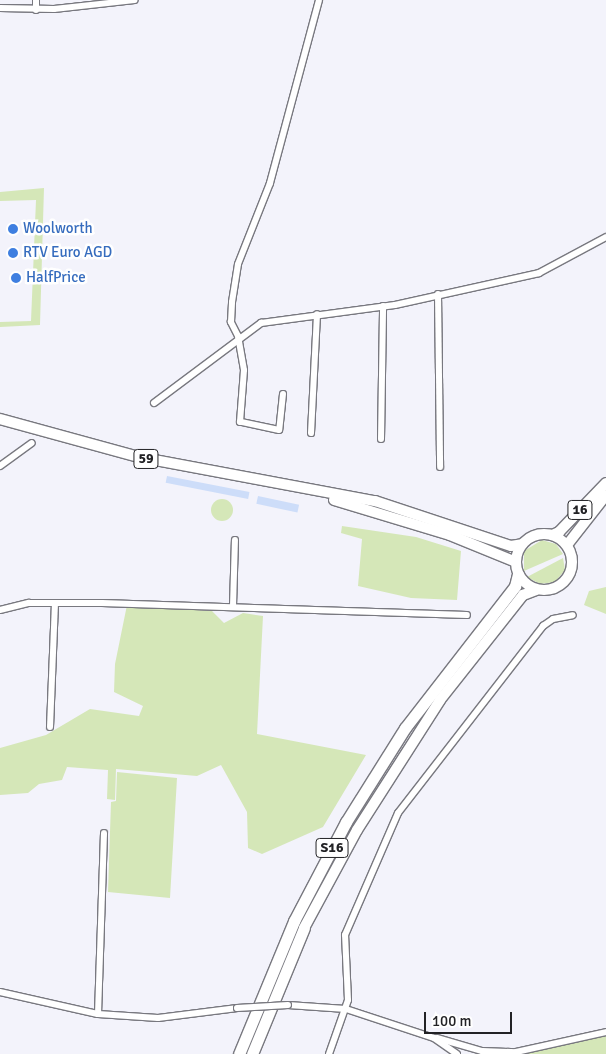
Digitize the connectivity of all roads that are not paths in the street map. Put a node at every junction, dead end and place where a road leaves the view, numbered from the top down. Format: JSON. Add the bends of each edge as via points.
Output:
{"nodes":[{"id":1,"x":36,"y":0,"type":"edge"},
{"id":2,"x":135,"y":0,"type":"edge"},
{"id":3,"x":319,"y":0,"type":"edge"},
{"id":4,"x":0,"y":8,"type":"edge"},
{"id":5,"x":36,"y":10,"type":"junction"},
{"id":6,"x":606,"y":237,"type":"edge"},
{"id":7,"x":438,"y":294,"type":"junction"},
{"id":8,"x":383,"y":306,"type":"junction"},
{"id":9,"x":317,"y":314,"type":"junction"},
{"id":10,"x":238,"y":336,"type":"junction"},
{"id":11,"x":283,"y":394,"type":"dead end"},
{"id":12,"x":154,"y":403,"type":"dead end"},
{"id":13,"x":0,"y":419,"type":"edge"},
{"id":14,"x":311,"y":433,"type":"dead end"},
{"id":15,"x":381,"y":439,"type":"dead end"},
{"id":16,"x":32,"y":443,"type":"dead end"},
{"id":17,"x":0,"y":466,"type":"edge"},
{"id":18,"x":440,"y":467,"type":"dead end"},
{"id":19,"x":606,"y":483,"type":"edge"},
{"id":20,"x":295,"y":488,"type":"junction"},
{"id":21,"x":606,"y":496,"type":"edge"},
{"id":22,"x":552,"y":534,"type":"junction"},
{"id":23,"x":234,"y":540,"type":"dead end"},
{"id":24,"x":522,"y":544,"type":"junction"},
{"id":25,"x":567,"y":545,"type":"junction"},
{"id":26,"x":517,"y":568,"type":"junction"},
{"id":27,"x":536,"y":590,"type":"junction"},
{"id":28,"x":55,"y":603,"type":"junction"},
{"id":29,"x":233,"y":606,"type":"junction"},
{"id":30,"x":0,"y":610,"type":"edge"},
{"id":31,"x":467,"y":615,"type":"dead end"},
{"id":32,"x":574,"y":615,"type":"dead end"},
{"id":33,"x":50,"y":727,"type":"dead end"},
{"id":34,"x":104,"y":833,"type":"dead end"},
{"id":35,"x":304,"y":928,"type":"joint"},
{"id":36,"x":0,"y":992,"type":"edge"},
{"id":37,"x":346,"y":1009,"type":"junction"},
{"id":38,"x":98,"y":1014,"type":"junction"},
{"id":39,"x":606,"y":1032,"type":"edge"},
{"id":40,"x":434,"y":1038,"type":"junction"},
{"id":41,"x":239,"y":1054,"type":"edge"},
{"id":42,"x":252,"y":1054,"type":"edge"},
{"id":43,"x":329,"y":1054,"type":"edge"},
{"id":44,"x":457,"y":1054,"type":"edge"}],
"edges":[{"from":1,"to":5,"type":"street"},
{"from":2,"to":5,"type":"street"},
{"from":3,"to":10,"type":"street","via":[[270,183],[238,264],[231,322]]},
{"from":4,"to":5,"type":"street"},
{"from":6,"to":7,"type":"street","via":[[549,270]]},
{"from":7,"to":8,"type":"street"},
{"from":7,"to":18,"type":"street"},
{"from":8,"to":9,"type":"street"},
{"from":8,"to":15,"type":"street"},
{"from":9,"to":10,"type":"street","via":[[260,323]]},
{"from":9,"to":14,"type":"street"},
{"from":10,"to":11,"type":"street","via":[[244,370],[240,422],[280,430]]},
{"from":10,"to":12,"type":"street"},
{"from":13,"to":20,"type":"main road","number":"59","via":[[139,457]]},
{"from":16,"to":17,"type":"street"},
{"from":19,"to":22,"type":"main road","number":"16","via":[[559,532]]},
{"from":20,"to":24,"type":"main road","number":"59","via":[[375,501],[511,546]]},
{"from":20,"to":26,"type":"main road","number":"59","via":[[450,535]]},
{"from":21,"to":25,"type":"main road","number":"16"},
{"from":22,"to":24,"type":"main road","number":"16","via":[[536,535]]},
{"from":22,"to":25,"type":"main road","number":"16"},
{"from":23,"to":29,"type":"street"},
{"from":24,"to":26,"type":"main road"},
{"from":25,"to":27,"type":"main road","via":[[573,561],[569,576],[552,590]]},
{"from":26,"to":27,"type":"main road"},
{"from":26,"to":41,"type":"highway","number":"S16","via":[[515,586],[405,728],[346,822],[294,921]]},
{"from":27,"to":35,"type":"main road","number":"S16","via":[[526,592],[510,611],[420,729],[357,830]]},
{"from":28,"to":29,"type":"street"},
{"from":28,"to":30,"type":"street"},
{"from":28,"to":33,"type":"street"},
{"from":29,"to":31,"type":"street","via":[[266,612]]},
{"from":32,"to":37,"type":"street","via":[[553,619],[544,626],[401,807],[345,936]]},
{"from":34,"to":38,"type":"street"},
{"from":35,"to":42,"type":"highway","number":"S16"},
{"from":36,"to":38,"type":"street"},
{"from":37,"to":38,"type":"street","bridge":true,"via":[[288,1005],[158,1018]]},
{"from":37,"to":40,"type":"street"},
{"from":37,"to":43,"type":"street"},
{"from":39,"to":40,"type":"street","via":[[516,1052],[482,1051]]},
{"from":40,"to":44,"type":"street"}]}
